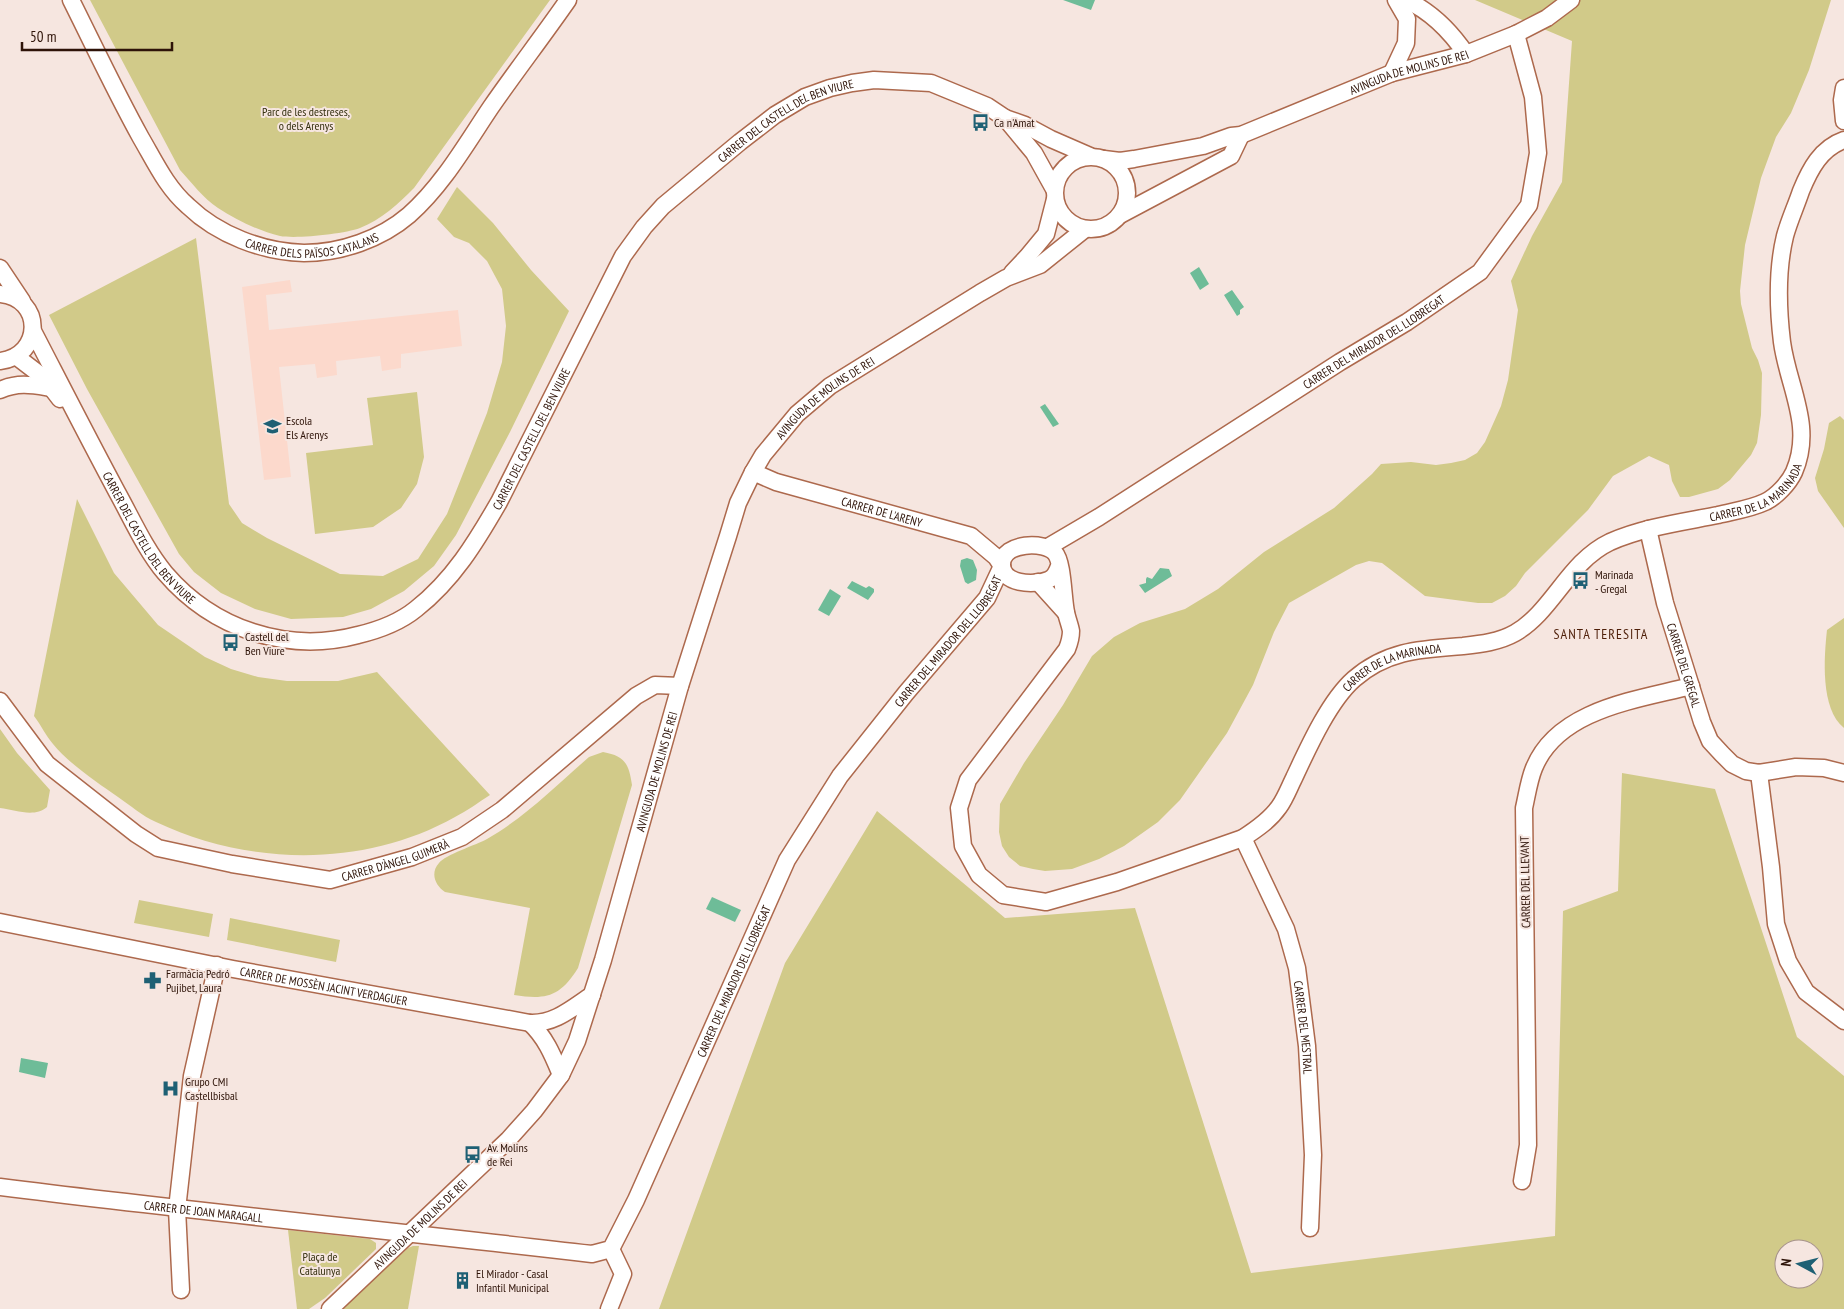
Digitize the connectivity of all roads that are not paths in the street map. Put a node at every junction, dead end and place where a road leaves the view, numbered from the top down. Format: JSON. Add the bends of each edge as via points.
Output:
{"nodes":[{"id":1,"x":70,"y":0,"type":"edge"},
{"id":2,"x":568,"y":0,"type":"edge"},
{"id":3,"x":1396,"y":0,"type":"edge"},
{"id":4,"x":1406,"y":0,"type":"edge"},
{"id":5,"x":1570,"y":0,"type":"edge"},
{"id":6,"x":1516,"y":34,"type":"junction"},
{"id":7,"x":1466,"y":54,"type":"junction"},
{"id":8,"x":1392,"y":73,"type":"junction"},
{"id":9,"x":1844,"y":88,"type":"edge"},
{"id":10,"x":1005,"y":118,"type":"junction"},
{"id":11,"x":1844,"y":121,"type":"edge"},
{"id":12,"x":1241,"y":135,"type":"junction"},
{"id":13,"x":1844,"y":140,"type":"edge"},
{"id":14,"x":1097,"y":158,"type":"junction"},
{"id":15,"x":1055,"y":194,"type":"junction"},
{"id":16,"x":1120,"y":214,"type":"junction"},
{"id":17,"x":1085,"y":229,"type":"junction"},
{"id":18,"x":0,"y":268,"type":"edge"},
{"id":19,"x":1006,"y":278,"type":"junction"},
{"id":20,"x":0,"y":294,"type":"edge"},
{"id":21,"x":23,"y":303,"type":"junction"},
{"id":22,"x":33,"y":331,"type":"junction"},
{"id":23,"x":6,"y":361,"type":"edge"},
{"id":24,"x":52,"y":388,"type":"junction"},
{"id":25,"x":0,"y":390,"type":"edge"},
{"id":26,"x":80,"y":424,"type":"junction"},
{"id":27,"x":753,"y":472,"type":"junction"},
{"id":28,"x":1648,"y":529,"type":"junction"},
{"id":29,"x":1048,"y":548,"type":"junction"},
{"id":30,"x":1002,"y":566,"type":"junction"},
{"id":31,"x":1059,"y":566,"type":"junction"},
{"id":32,"x":1038,"y":582,"type":"junction"},
{"id":33,"x":1066,"y":613,"type":"junction"},
{"id":34,"x":680,"y":686,"type":"junction"},
{"id":35,"x":1690,"y":686,"type":"junction"},
{"id":36,"x":0,"y":701,"type":"edge"},
{"id":37,"x":1759,"y":773,"type":"junction"},
{"id":38,"x":1844,"y":773,"type":"edge"},
{"id":39,"x":1243,"y":838,"type":"junction"},
{"id":40,"x":0,"y":922,"type":"edge"},
{"id":41,"x":216,"y":965,"type":"junction"},
{"id":42,"x":592,"y":994,"type":"junction"},
{"id":43,"x":1844,"y":1021,"type":"edge"},
{"id":44,"x":530,"y":1023,"type":"junction"},
{"id":45,"x":562,"y":1075,"type":"junction"},
{"id":46,"x":1522,"y":1181,"type":"dead end"},
{"id":47,"x":0,"y":1187,"type":"edge"},
{"id":48,"x":177,"y":1209,"type":"junction"},
{"id":49,"x":1310,"y":1228,"type":"dead end"},
{"id":50,"x":408,"y":1233,"type":"junction"},
{"id":51,"x":611,"y":1248,"type":"junction"},
{"id":52,"x":181,"y":1290,"type":"dead end"},
{"id":53,"x":333,"y":1305,"type":"edge"},
{"id":54,"x":608,"y":1309,"type":"edge"}],
"edges":[{"from":1,"to":2,"type":"street","name":"CARRER DELS PAÏSOS CATALANS","via":[[161,172],[187,206],[206,222],[242,240],[295,253],[320,253],[358,244],[386,232],[410,214],[447,173]]},
{"from":3,"to":8,"type":"street","via":[[1407,19],[1406,42]]},
{"from":4,"to":7,"type":"street","via":[[1432,16]]},
{"from":5,"to":6,"type":"street","name":"AVINGUDA DE MOLINS DE REI","via":[[1547,18]]},
{"from":6,"to":7,"type":"street","name":"AVINGUDA DE MOLINS DE REI"},
{"from":6,"to":29,"type":"street","name":"CARRER DEL MIRADOR DEL LLOBREGAT","via":[[1533,97],[1538,153],[1529,205],[1480,272],[1407,322]]},
{"from":7,"to":8,"type":"street","name":"AVINGUDA DE MOLINS DE REI"},
{"from":8,"to":12,"type":"street","name":"AVINGUDA DE MOLINS DE REI"},
{"from":9,"to":11,"type":"street"},
{"from":10,"to":14,"type":"street","name":"CARRER DEL CASTELL DEL BEN VIURE"},
{"from":10,"to":15,"type":"street","name":"CARRER DEL CASTELL DEL BEN VIURE","via":[[1034,153]]},
{"from":10,"to":26,"type":"street","name":"CARRER DEL CASTELL DEL BEN VIURE","via":[[988,106],[931,83],[874,80],[830,88],[805,98],[775,115],[740,142],[663,206],[624,256],[499,502],[463,560],[442,586],[415,610],[392,624],[369,632],[320,642],[275,639],[238,627],[200,606],[184,593],[151,555]]},
{"from":12,"to":14,"type":"street","name":"AVINGUDA DE MOLINS DE REI","via":[[1204,146],[1134,159]]},
{"from":12,"to":16,"type":"street","via":[[1232,156]]},
{"from":13,"to":28,"type":"street","name":"CARRER DE LA MARINADA","via":[[1827,149],[1809,172],[1785,238],[1780,301],[1782,341],[1802,423],[1794,473],[1767,501]]},
{"from":14,"to":15,"type":"street","via":[[1077,159],[1066,166],[1058,177]]},
{"from":14,"to":16,"type":"street","via":[[1114,164],[1126,183],[1125,205]]},
{"from":15,"to":17,"type":"street","via":[[1065,219]]},
{"from":15,"to":19,"type":"street","name":"AVINGUDA DE MOLINS DE REI","via":[[1046,234]]},
{"from":16,"to":17,"type":"street","via":[[1110,224]]},
{"from":17,"to":19,"type":"street","name":"AVINGUDA DE MOLINS DE REI","via":[[1040,265]]},
{"from":18,"to":21,"type":"street"},
{"from":19,"to":27,"type":"street","name":"AVINGUDA DE MOLINS DE REI","via":[[830,386],[797,414]]},
{"from":20,"to":21,"type":"street","via":[[10,295]]},
{"from":21,"to":22,"type":"street","name":"CARRER DEL CASTELL DEL BEN VIURE","via":[[32,316]]},
{"from":22,"to":23,"type":"street","via":[[28,346]]},
{"from":22,"to":26,"type":"street","name":"CARRER DEL CASTELL DEL BEN VIURE"},
{"from":23,"to":24,"type":"street","name":"CARRER DEL CASTELL DEL BEN VIURE","via":[[43,377]]},
{"from":24,"to":25,"type":"street","via":[[28,384],[11,385]]},
{"from":24,"to":26,"type":"street","name":"CARRER DEL CASTELL DEL BEN VIURE"},
{"from":27,"to":30,"type":"street","name":"CARRER DE L'ARENY","via":[[776,482],[971,536]]},
{"from":27,"to":34,"type":"street","name":"AVINGUDA DE MOLINS DE REI","via":[[738,503]]},
{"from":28,"to":35,"type":"street","name":"CARRER DEL GREGAL"},
{"from":28,"to":39,"type":"street","name":"CARRER DE LA MARINADA","via":[[1613,541],[1582,561],[1530,622],[1514,633],[1482,644],[1410,650],[1390,656],[1353,679],[1334,700],[1279,807],[1262,826]]},
{"from":29,"to":30,"type":"street","via":[[1015,547],[1003,557]]},
{"from":29,"to":31,"type":"street","via":[[1056,554]]},
{"from":30,"to":32,"type":"street","via":[[1009,579]]},
{"from":30,"to":51,"type":"street","name":"CARRER DEL MIRADOR DEL LLOBREGAT","via":[[987,598],[840,776],[787,860],[636,1200]]},
{"from":31,"to":32,"type":"street","via":[[1054,577]]},
{"from":31,"to":33,"type":"street","name":"CARRER DE LA MARINADA"},
{"from":32,"to":33,"type":"street"},
{"from":33,"to":39,"type":"street","name":"CARRER DE LA MARINADA","via":[[1071,631],[1068,649],[968,780],[959,808],[963,846],[979,875],[1003,895],[1046,902],[1117,882]]},
{"from":34,"to":36,"type":"street","name":"CARRER D'ÀNGEL GUIMERÀ","via":[[655,685],[636,696],[502,810],[462,837],[412,857],[330,880],[158,848],[47,764]]},
{"from":34,"to":42,"type":"street","name":"AVINGUDA DE MOLINS DE REI"},
{"from":35,"to":37,"type":"street","name":"CARRER DEL GREGAL","via":[[1710,741],[1732,764]]},
{"from":35,"to":46,"type":"street","name":"CARRER DEL LLEVANT","via":[[1585,716],[1565,729],[1545,749],[1534,767],[1524,808],[1528,1144]]},
{"from":37,"to":38,"type":"street","name":"CARRER DEL GREGAL","via":[[1796,767]]},
{"from":37,"to":43,"type":"street","via":[[1776,924],[1788,961],[1806,992]]},
{"from":39,"to":49,"type":"street","name":"CARRER DEL MESTRAL","via":[[1286,928],[1296,968],[1308,1046],[1313,1154]]},
{"from":40,"to":41,"type":"street","name":"CARRER DE MOSSÈN JACINT VERDAGUER"},
{"from":41,"to":44,"type":"street","name":"CARRER DE MOSSÈN JACINT VERDAGUER"},
{"from":41,"to":48,"type":"street","via":[[192,1076]]},
{"from":42,"to":44,"type":"street","name":"CARRER DE MOSSÈN JACINT VERDAGUER","via":[[559,1018],[540,1024]]},
{"from":42,"to":45,"type":"street","name":"AVINGUDA DE MOLINS DE REI"},
{"from":44,"to":45,"type":"street","via":[[540,1032]]},
{"from":45,"to":50,"type":"street","name":"AVINGUDA DE MOLINS DE REI","via":[[508,1140]]},
{"from":47,"to":48,"type":"street","name":"CARRER DE JOAN MARAGALL"},
{"from":48,"to":50,"type":"street","name":"CARRER DE JOAN MARAGALL"},
{"from":48,"to":52,"type":"street"},
{"from":50,"to":51,"type":"street","via":[[592,1254]]},
{"from":50,"to":53,"type":"street","name":"AVINGUDA DE MOLINS DE REI"},
{"from":51,"to":54,"type":"street","via":[[623,1274]]}]}
